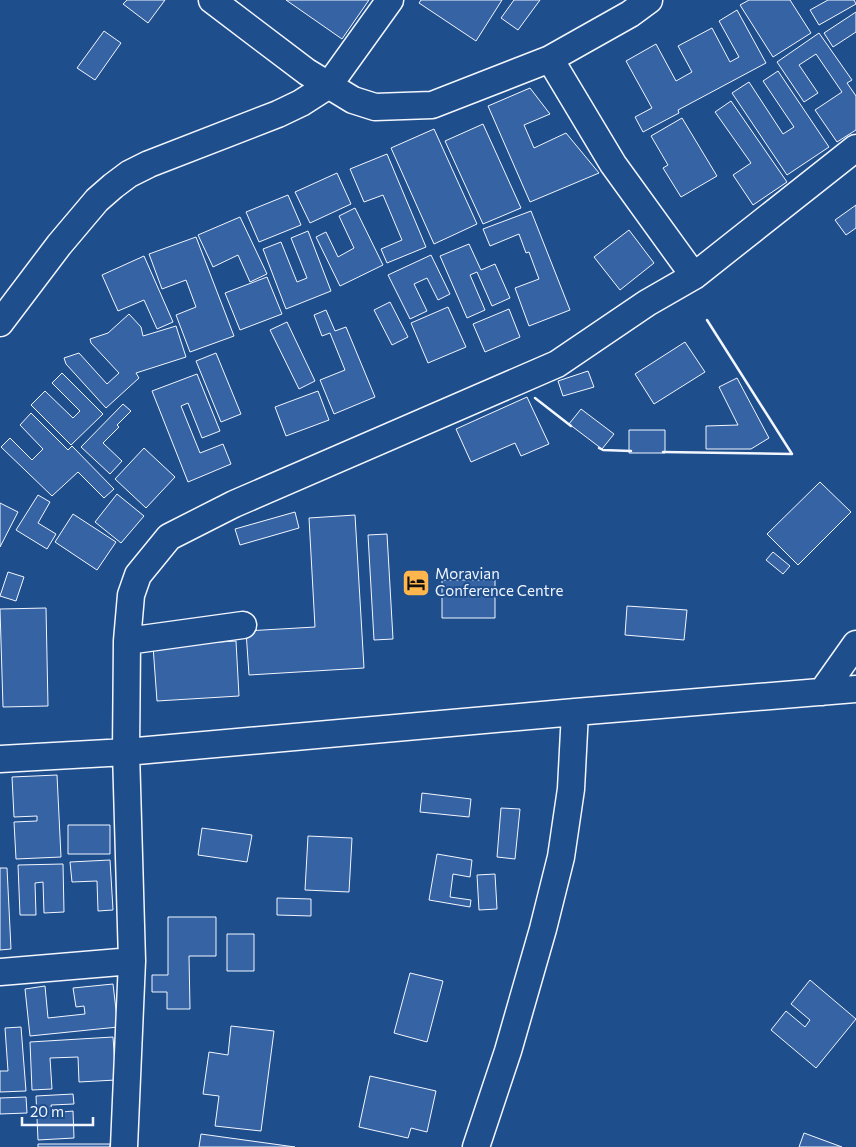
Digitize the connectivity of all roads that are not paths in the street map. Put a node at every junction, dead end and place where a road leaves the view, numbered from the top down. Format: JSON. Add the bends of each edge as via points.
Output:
{"nodes":[{"id":1,"x":212,"y":0,"type":"edge"},
{"id":2,"x":390,"y":0,"type":"edge"},
{"id":3,"x":648,"y":0,"type":"edge"},
{"id":4,"x":550,"y":59,"type":"junction"},
{"id":5,"x":329,"y":85,"type":"junction"},
{"id":6,"x":856,"y":148,"type":"edge"},
{"id":7,"x":694,"y":276,"type":"junction"},
{"id":8,"x":0,"y":323,"type":"edge"},
{"id":9,"x":243,"y":625,"type":"dead end"},
{"id":10,"x":127,"y":641,"type":"junction"},
{"id":11,"x":856,"y":644,"type":"edge"},
{"id":12,"x":856,"y":689,"type":"edge"},
{"id":13,"x":822,"y":692,"type":"junction"},
{"id":14,"x":575,"y":712,"type":"junction"},
{"id":15,"x":126,"y":752,"type":"junction"},
{"id":16,"x":0,"y":759,"type":"edge"},
{"id":17,"x":132,"y":961,"type":"junction"},
{"id":18,"x":0,"y":972,"type":"edge"},
{"id":19,"x":124,"y":1147,"type":"edge"},
{"id":20,"x":476,"y":1147,"type":"edge"}],
"edges":[{"from":1,"to":5,"type":"street"},
{"from":2,"to":5,"type":"street"},
{"from":3,"to":4,"type":"street","via":[[630,14]]},
{"from":4,"to":5,"type":"street","via":[[432,105],[375,107],[353,100]]},
{"from":4,"to":7,"type":"street","via":[[614,164]]},
{"from":5,"to":8,"type":"street","via":[[278,114],[149,164],[112,186],[59,245]]},
{"from":6,"to":7,"type":"street"},
{"from":7,"to":10,"type":"street","via":[[647,303],[557,364],[234,504],[169,537],[138,575],[131,595]]},
{"from":9,"to":10,"type":"street"},
{"from":10,"to":15,"type":"street"},
{"from":11,"to":13,"type":"street"},
{"from":12,"to":13,"type":"street"},
{"from":13,"to":14,"type":"street"},
{"from":14,"to":15,"type":"street"},
{"from":14,"to":20,"type":"street","via":[[571,789],[561,857],[508,1051]]},
{"from":15,"to":16,"type":"street"},
{"from":15,"to":17,"type":"street"},
{"from":17,"to":18,"type":"street"},
{"from":17,"to":19,"type":"street"}]}
